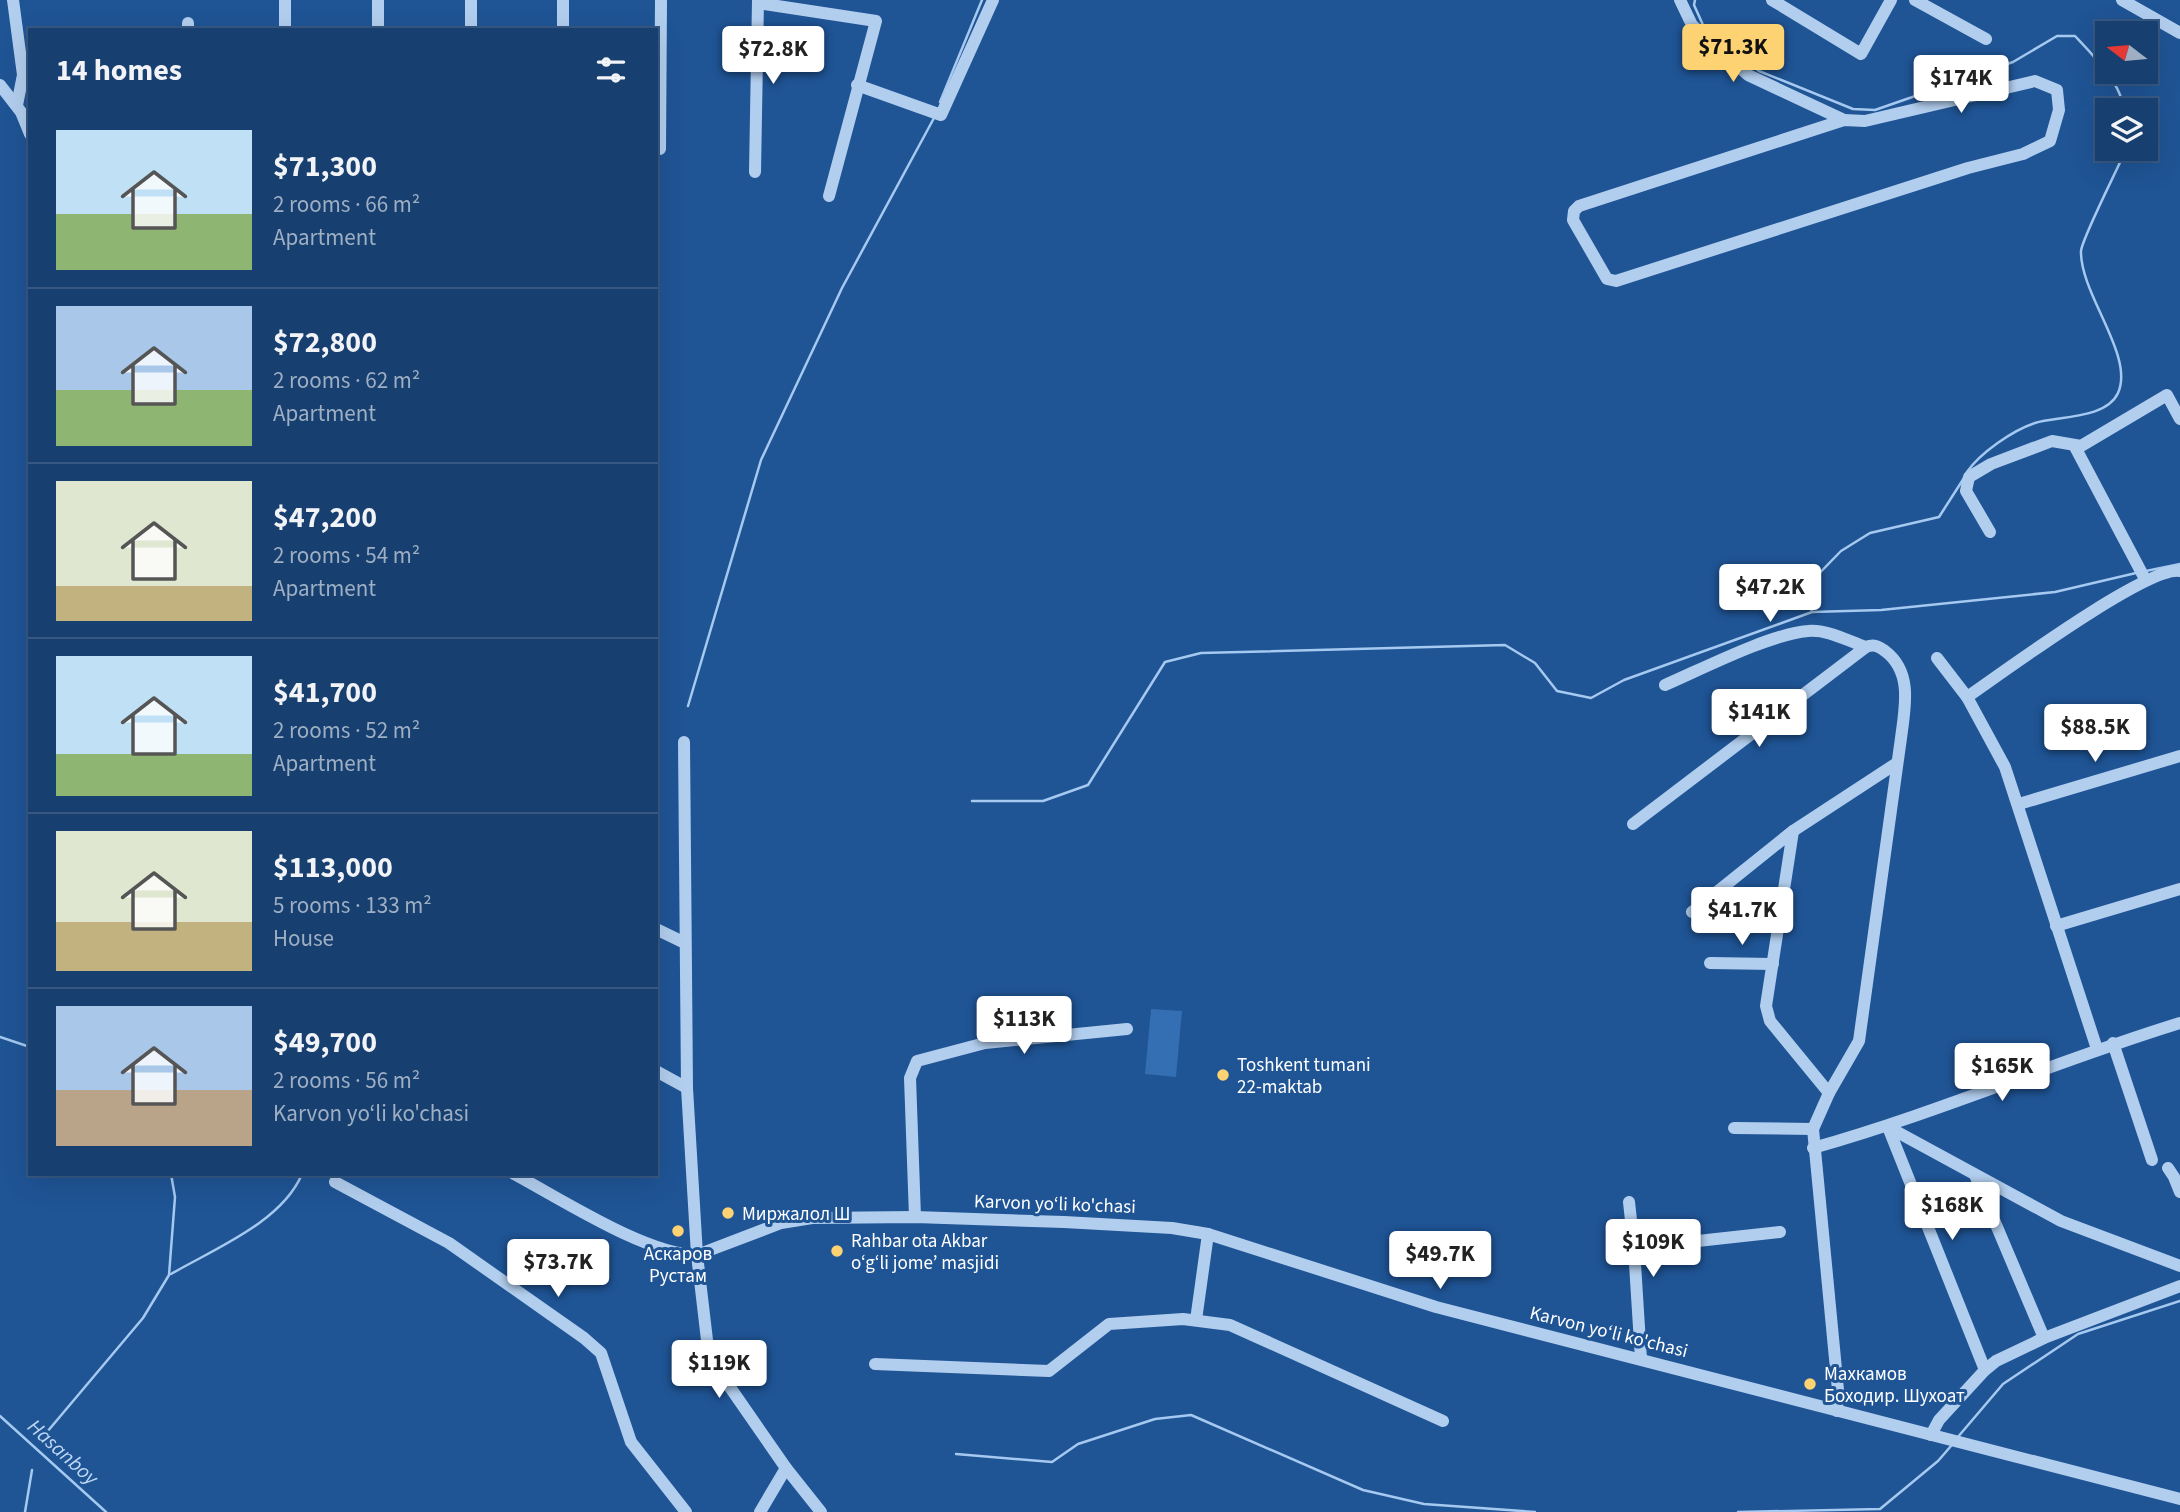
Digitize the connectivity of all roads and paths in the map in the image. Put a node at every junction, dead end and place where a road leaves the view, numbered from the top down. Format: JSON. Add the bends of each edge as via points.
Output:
{"nodes":[{"id":1,"x":13,"y":0,"type":"edge"},
{"id":2,"x":285,"y":0,"type":"edge"},
{"id":3,"x":379,"y":0,"type":"edge"},
{"id":4,"x":471,"y":0,"type":"edge"},
{"id":5,"x":563,"y":0,"type":"edge"},
{"id":6,"x":661,"y":0,"type":"edge"},
{"id":7,"x":993,"y":0,"type":"edge"},
{"id":8,"x":1680,"y":0,"type":"edge"},
{"id":9,"x":1772,"y":0,"type":"edge"},
{"id":10,"x":1891,"y":0,"type":"edge"},
{"id":11,"x":1915,"y":0,"type":"edge"},
{"id":12,"x":2122,"y":0,"type":"edge"},
{"id":13,"x":758,"y":1,"type":"edge"},
{"id":14,"x":285,"y":28,"type":"edge"},
{"id":15,"x":378,"y":28,"type":"edge"},
{"id":16,"x":471,"y":28,"type":"edge"},
{"id":17,"x":563,"y":28,"type":"edge"},
{"id":18,"x":2180,"y":33,"type":"edge"},
{"id":19,"x":1986,"y":39,"type":"dead end"},
{"id":20,"x":0,"y":85,"type":"edge"},
{"id":21,"x":857,"y":85,"type":"junction"},
{"id":22,"x":17,"y":105,"type":"junction"},
{"id":23,"x":1844,"y":120,"type":"junction"},
{"id":24,"x":28,"y":130,"type":"edge"},
{"id":25,"x":660,"y":149,"type":"dead end"},
{"id":26,"x":755,"y":172,"type":"dead end"},
{"id":27,"x":829,"y":196,"type":"dead end"},
{"id":28,"x":2180,"y":419,"type":"edge"},
{"id":29,"x":2074,"y":444,"type":"junction"},
{"id":30,"x":1990,"y":531,"type":"dead end"},
{"id":31,"x":2180,"y":570,"type":"edge"},
{"id":32,"x":2145,"y":579,"type":"junction"},
{"id":33,"x":1866,"y":647,"type":"junction"},
{"id":34,"x":1937,"y":658,"type":"dead end"},
{"id":35,"x":1665,"y":685,"type":"dead end"},
{"id":36,"x":1967,"y":697,"type":"junction"},
{"id":37,"x":684,"y":742,"type":"dead end"},
{"id":38,"x":2180,"y":756,"type":"edge"},
{"id":39,"x":1897,"y":763,"type":"junction"},
{"id":40,"x":2019,"y":804,"type":"junction"},
{"id":41,"x":1633,"y":824,"type":"dead end"},
{"id":42,"x":1793,"y":831,"type":"junction"},
{"id":43,"x":2180,"y":889,"type":"edge"},
{"id":44,"x":1692,"y":912,"type":"dead end"},
{"id":45,"x":2056,"y":926,"type":"junction"},
{"id":46,"x":658,"y":930,"type":"edge"},
{"id":47,"x":684,"y":943,"type":"junction"},
{"id":48,"x":1710,"y":963,"type":"dead end"},
{"id":49,"x":1773,"y":964,"type":"junction"},
{"id":50,"x":2180,"y":1023,"type":"edge"},
{"id":51,"x":1127,"y":1029,"type":"dead end"},
{"id":52,"x":2113,"y":1043,"type":"junction"},
{"id":53,"x":2097,"y":1049,"type":"junction"},
{"id":54,"x":658,"y":1072,"type":"edge"},
{"id":55,"x":687,"y":1088,"type":"junction"},
{"id":56,"x":1829,"y":1093,"type":"junction"},
{"id":57,"x":1888,"y":1127,"type":"junction"},
{"id":58,"x":1734,"y":1128,"type":"dead end"},
{"id":59,"x":1812,"y":1129,"type":"junction"},
{"id":60,"x":1813,"y":1148,"type":"junction"},
{"id":61,"x":2152,"y":1160,"type":"dead end"},
{"id":62,"x":2168,"y":1168,"type":"dead end"},
{"id":63,"x":1975,"y":1175,"type":"junction"},
{"id":64,"x":518,"y":1176,"type":"edge"},
{"id":65,"x":335,"y":1182,"type":"dead end"},
{"id":66,"x":2180,"y":1192,"type":"edge"},
{"id":67,"x":1629,"y":1202,"type":"dead end"},
{"id":68,"x":915,"y":1217,"type":"junction"},
{"id":69,"x":1780,"y":1233,"type":"dead end"},
{"id":70,"x":1208,"y":1234,"type":"junction"},
{"id":71,"x":1634,"y":1248,"type":"junction"},
{"id":72,"x":697,"y":1255,"type":"junction"},
{"id":73,"x":2180,"y":1266,"type":"edge"},
{"id":74,"x":2180,"y":1286,"type":"edge"},
{"id":75,"x":1196,"y":1320,"type":"junction"},
{"id":76,"x":2044,"y":1338,"type":"junction"},
{"id":77,"x":1641,"y":1359,"type":"junction"},
{"id":78,"x":875,"y":1364,"type":"dead end"},
{"id":79,"x":1985,"y":1370,"type":"junction"},
{"id":80,"x":1837,"y":1410,"type":"junction"},
{"id":81,"x":1443,"y":1421,"type":"dead end"},
{"id":82,"x":1931,"y":1435,"type":"junction"},
{"id":83,"x":786,"y":1468,"type":"junction"},
{"id":84,"x":2180,"y":1499,"type":"edge"},
{"id":85,"x":686,"y":1512,"type":"edge"},
{"id":86,"x":760,"y":1512,"type":"edge"},
{"id":87,"x":821,"y":1512,"type":"edge"}],
"edges":[{"from":1,"to":22,"type":"street","via":[[23,75]]},
{"from":2,"to":14,"type":"street"},
{"from":3,"to":15,"type":"street"},
{"from":4,"to":16,"type":"street"},
{"from":5,"to":17,"type":"street"},
{"from":6,"to":25,"type":"street"},
{"from":7,"to":21,"type":"street","via":[[941,115]]},
{"from":8,"to":23,"type":"street","via":[[1692,25],[1748,75]]},
{"from":9,"to":10,"type":"street","via":[[1861,54]]},
{"from":11,"to":19,"type":"street"},
{"from":12,"to":18,"type":"street"},
{"from":13,"to":21,"type":"street","via":[[876,21]]},
{"from":13,"to":26,"type":"street"},
{"from":20,"to":22,"type":"street"},
{"from":21,"to":27,"type":"street"},
{"from":22,"to":24,"type":"street"},
{"from":23,"to":23,"type":"street","via":[[1866,121],[2035,80],[2057,90],[2059,110],[2050,141],[2023,154],[1616,281],[1607,279],[1573,220],[1579,206]]},
{"from":28,"to":29,"type":"street","via":[[2167,395],[2081,446]]},
{"from":29,"to":30,"type":"street","via":[[2052,441],[1969,477],[1966,491]]},
{"from":29,"to":32,"type":"street"},
{"from":31,"to":32,"type":"street"},
{"from":32,"to":36,"type":"street"},
{"from":33,"to":35,"type":"street","via":[[1807,631],[1763,643]]},
{"from":33,"to":39,"type":"street","via":[[1880,647],[1896,659],[1903,675],[1906,696]]},
{"from":33,"to":41,"type":"street"},
{"from":34,"to":36,"type":"street"},
{"from":36,"to":40,"type":"street","via":[[2005,767]]},
{"from":37,"to":47,"type":"street"},
{"from":38,"to":40,"type":"street"},
{"from":39,"to":42,"type":"street"},
{"from":39,"to":56,"type":"street","via":[[1859,1041]]},
{"from":40,"to":45,"type":"street"},
{"from":42,"to":44,"type":"street"},
{"from":42,"to":49,"type":"street"},
{"from":43,"to":45,"type":"street"},
{"from":45,"to":53,"type":"street"},
{"from":46,"to":47,"type":"street"},
{"from":47,"to":55,"type":"street"},
{"from":48,"to":49,"type":"street"},
{"from":49,"to":56,"type":"street","via":[[1766,1006],[1770,1021]]},
{"from":50,"to":52,"type":"street"},
{"from":51,"to":68,"type":"street","via":[[985,1043],[917,1061],[910,1078]]},
{"from":52,"to":53,"type":"street"},
{"from":52,"to":61,"type":"street"},
{"from":53,"to":57,"type":"street"},
{"from":54,"to":55,"type":"street"},
{"from":55,"to":72,"type":"street"},
{"from":56,"to":59,"type":"street"},
{"from":57,"to":60,"type":"street"},
{"from":57,"to":63,"type":"street"},
{"from":57,"to":79,"type":"street"},
{"from":58,"to":59,"type":"street"},
{"from":59,"to":60,"type":"street"},
{"from":60,"to":80,"type":"street"},
{"from":62,"to":66,"type":"street"},
{"from":63,"to":73,"type":"street","via":[[2061,1221]]},
{"from":63,"to":76,"type":"street"},
{"from":64,"to":72,"type":"street","via":[[651,1246]]},
{"from":65,"to":85,"type":"street","via":[[449,1243],[601,1353],[631,1442]]},
{"from":67,"to":71,"type":"street"},
{"from":68,"to":70,"type":"street","name":"Karvon yo‘li ko'chasi","via":[[1136,1225]]},
{"from":68,"to":72,"type":"street","name":"Karvon yo‘li ko'chasi","via":[[812,1218],[781,1223]]},
{"from":69,"to":71,"type":"street"},
{"from":70,"to":75,"type":"street"},
{"from":70,"to":77,"type":"street","name":"Karvon yo‘li ko'chasi","via":[[1436,1307]]},
{"from":71,"to":77,"type":"street"},
{"from":72,"to":83,"type":"street","via":[[709,1357]]},
{"from":74,"to":76,"type":"street"},
{"from":75,"to":78,"type":"street","via":[[1109,1324],[1049,1371]]},
{"from":75,"to":81,"type":"street","via":[[1230,1325]]},
{"from":76,"to":79,"type":"street"},
{"from":77,"to":80,"type":"street","name":"Karvon yo‘li ko'chasi"},
{"from":79,"to":82,"type":"street"},
{"from":80,"to":82,"type":"street","name":"Karvon yo‘li ko'chasi"},
{"from":82,"to":84,"type":"street","name":"Karvon yo‘li ko'chasi"},
{"from":83,"to":86,"type":"street"},
{"from":83,"to":87,"type":"street"}]}
